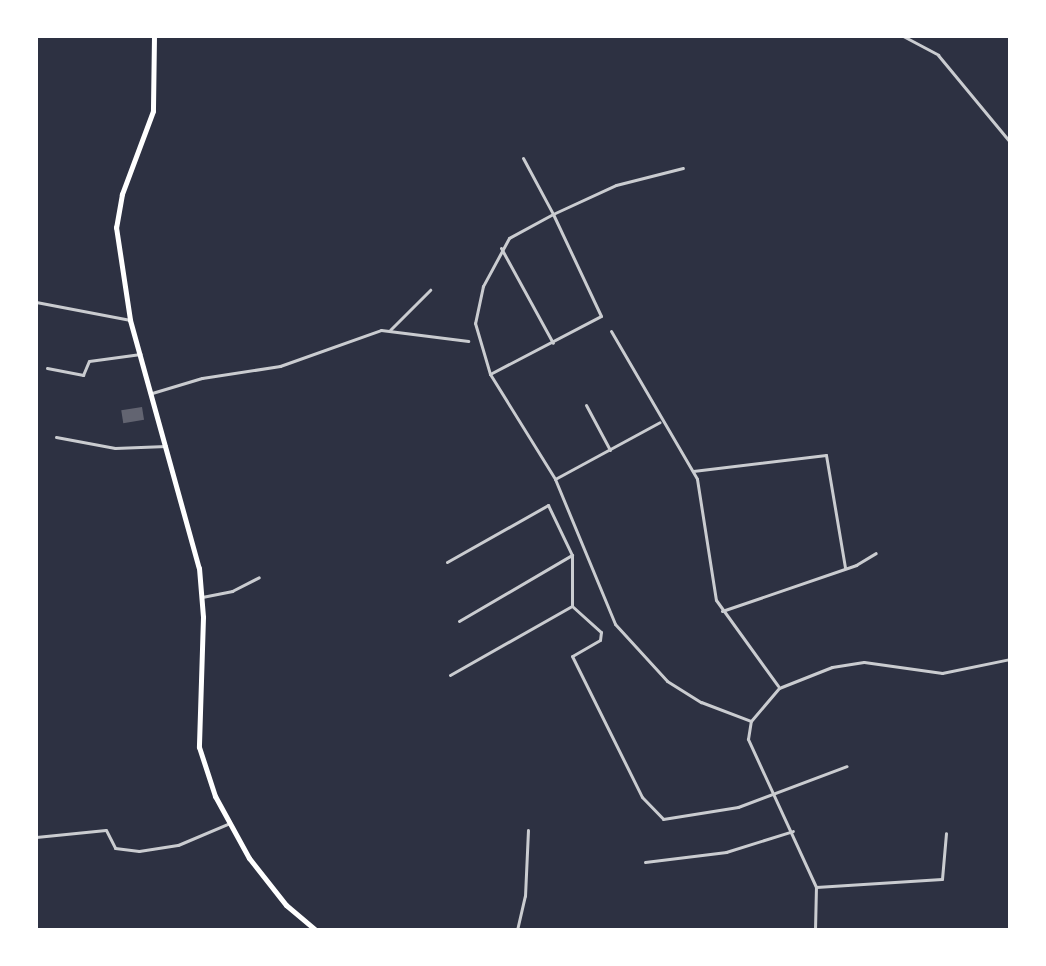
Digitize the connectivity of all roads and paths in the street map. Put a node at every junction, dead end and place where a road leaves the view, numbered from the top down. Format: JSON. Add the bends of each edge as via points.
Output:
{"nodes":[{"id":1,"x":154,"y":36,"type":"edge"},
{"id":2,"x":903,"y":36,"type":"edge"},
{"id":3,"x":1010,"y":128,"type":"edge"},
{"id":4,"x":1002,"y":134,"type":"junction"},
{"id":5,"x":1010,"y":142,"type":"edge"},
{"id":6,"x":523,"y":158,"type":"dead end"},
{"id":7,"x":683,"y":168,"type":"dead end"},
{"id":8,"x":553,"y":214,"type":"junction"},
{"id":9,"x":501,"y":248,"type":"junction"},
{"id":10,"x":430,"y":290,"type":"dead end"},
{"id":11,"x":36,"y":302,"type":"edge"},
{"id":12,"x":130,"y":320,"type":"junction"},
{"id":13,"x":390,"y":330,"type":"junction"},
{"id":14,"x":611,"y":331,"type":"dead end"},
{"id":15,"x":468,"y":341,"type":"dead end"},
{"id":16,"x":553,"y":343,"type":"junction"},
{"id":17,"x":141,"y":354,"type":"junction"},
{"id":18,"x":47,"y":368,"type":"dead end"},
{"id":19,"x":490,"y":374,"type":"junction"},
{"id":20,"x":152,"y":393,"type":"junction"},
{"id":21,"x":586,"y":405,"type":"dead end"},
{"id":22,"x":660,"y":422,"type":"junction"},
{"id":23,"x":56,"y":437,"type":"dead end"},
{"id":24,"x":166,"y":446,"type":"junction"},
{"id":25,"x":610,"y":450,"type":"junction"},
{"id":26,"x":693,"y":472,"type":"junction"},
{"id":27,"x":555,"y":479,"type":"junction"},
{"id":28,"x":876,"y":553,"type":"dead end"},
{"id":29,"x":572,"y":555,"type":"junction"},
{"id":30,"x":447,"y":562,"type":"dead end"},
{"id":31,"x":845,"y":567,"type":"junction"},
{"id":32,"x":259,"y":577,"type":"dead end"},
{"id":33,"x":202,"y":597,"type":"junction"},
{"id":34,"x":572,"y":606,"type":"junction"},
{"id":35,"x":722,"y":611,"type":"junction"},
{"id":36,"x":459,"y":621,"type":"dead end"},
{"id":37,"x":1010,"y":659,"type":"edge"},
{"id":38,"x":450,"y":675,"type":"dead end"},
{"id":39,"x":779,"y":688,"type":"junction"},
{"id":40,"x":751,"y":721,"type":"junction"},
{"id":41,"x":847,"y":766,"type":"dead end"},
{"id":42,"x":777,"y":795,"type":"junction"},
{"id":43,"x":230,"y":823,"type":"junction"},
{"id":44,"x":528,"y":830,"type":"dead end"},
{"id":45,"x":794,"y":831,"type":"junction"},
{"id":46,"x":946,"y":833,"type":"dead end"},
{"id":47,"x":36,"y":837,"type":"edge"},
{"id":48,"x":645,"y":862,"type":"dead end"},
{"id":49,"x":816,"y":887,"type":"junction"},
{"id":50,"x":316,"y":930,"type":"edge"},
{"id":51,"x":517,"y":930,"type":"edge"},
{"id":52,"x":815,"y":930,"type":"edge"}],
"edges":[{"from":1,"to":12,"type":"highway","via":[[153,111],[117,217]]},
{"from":2,"to":4,"type":"street","via":[[938,55]]},
{"from":3,"to":4,"type":"street"},
{"from":4,"to":5,"type":"street"},
{"from":6,"to":8,"type":"street"},
{"from":7,"to":8,"type":"street","via":[[616,185]]},
{"from":8,"to":9,"type":"street","via":[[515,233]]},
{"from":8,"to":16,"type":"street","via":[[601,313]]},
{"from":9,"to":16,"type":"street"},
{"from":9,"to":19,"type":"street","via":[[475,313]]},
{"from":10,"to":13,"type":"street"},
{"from":11,"to":12,"type":"street"},
{"from":12,"to":17,"type":"highway"},
{"from":13,"to":15,"type":"street"},
{"from":13,"to":20,"type":"street","via":[[280,366],[202,378]]},
{"from":14,"to":22,"type":"street"},
{"from":16,"to":19,"type":"street"},
{"from":17,"to":18,"type":"street","via":[[89,361],[83,375]]},
{"from":17,"to":20,"type":"highway"},
{"from":19,"to":27,"type":"street"},
{"from":20,"to":24,"type":"highway"},
{"from":21,"to":25,"type":"street"},
{"from":22,"to":25,"type":"street"},
{"from":22,"to":26,"type":"street"},
{"from":23,"to":24,"type":"street","via":[[115,448]]},
{"from":24,"to":33,"type":"highway","via":[[192,533]]},
{"from":25,"to":27,"type":"street"},
{"from":26,"to":31,"type":"street","via":[[826,455]]},
{"from":26,"to":35,"type":"street","via":[[709,578]]},
{"from":27,"to":40,"type":"street","via":[[607,612],[643,659],[687,695]]},
{"from":28,"to":31,"type":"street"},
{"from":29,"to":30,"type":"street","via":[[548,505]]},
{"from":29,"to":34,"type":"street"},
{"from":29,"to":36,"type":"street"},
{"from":31,"to":35,"type":"street"},
{"from":32,"to":33,"type":"street","via":[[232,591]]},
{"from":33,"to":43,"type":"highway","via":[[199,747]]},
{"from":34,"to":38,"type":"street"},
{"from":34,"to":42,"type":"street","via":[[601,632],[600,640],[572,656],[642,797],[663,819],[732,809]]},
{"from":35,"to":39,"type":"street"},
{"from":37,"to":39,"type":"street","via":[[942,673],[848,663]]},
{"from":39,"to":40,"type":"street"},
{"from":40,"to":42,"type":"street","via":[[748,739]]},
{"from":41,"to":42,"type":"street"},
{"from":42,"to":45,"type":"street"},
{"from":43,"to":47,"type":"street","via":[[178,845],[139,851],[115,848],[106,830]]},
{"from":43,"to":50,"type":"highway","via":[[263,880]]},
{"from":44,"to":51,"type":"street","via":[[525,896]]},
{"from":45,"to":48,"type":"street","via":[[726,852]]},
{"from":45,"to":49,"type":"street"},
{"from":46,"to":49,"type":"street","via":[[942,879]]},
{"from":49,"to":52,"type":"street"}]}
